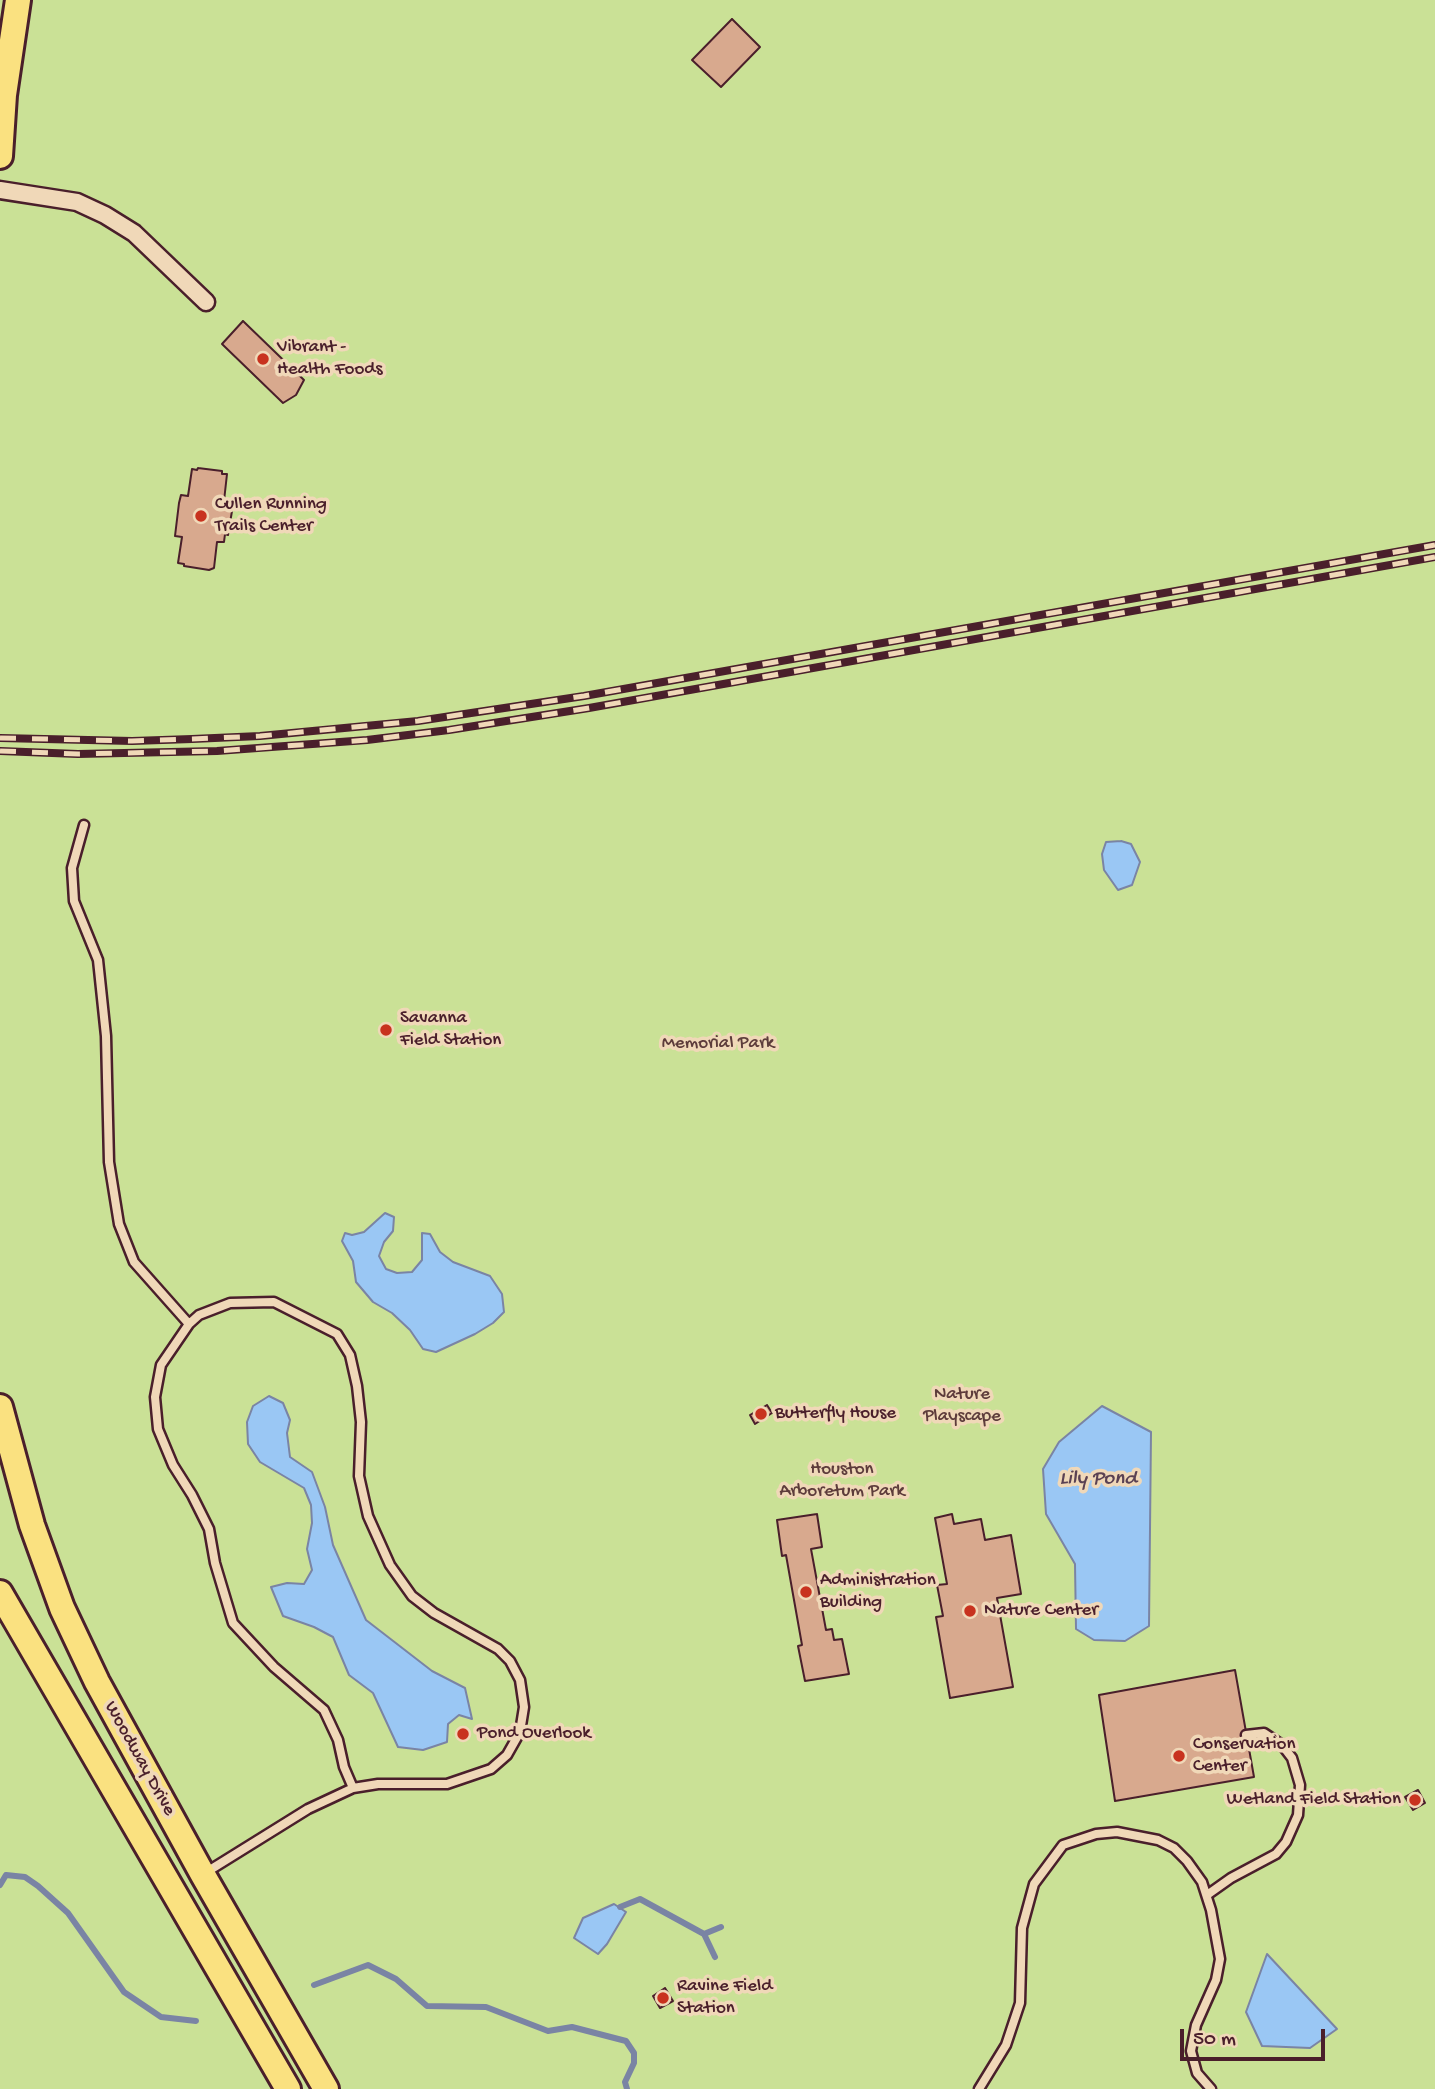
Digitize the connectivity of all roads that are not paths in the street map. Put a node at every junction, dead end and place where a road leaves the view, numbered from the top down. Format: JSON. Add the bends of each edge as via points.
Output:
{"nodes":[{"id":1,"x":18,"y":0,"type":"edge"},
{"id":2,"x":0,"y":156,"type":"edge"},
{"id":3,"x":0,"y":190,"type":"edge"},
{"id":4,"x":205,"y":302,"type":"dead end"},
{"id":5,"x":84,"y":825,"type":"dead end"},
{"id":6,"x":189,"y":1324,"type":"junction"},
{"id":7,"x":0,"y":1407,"type":"edge"},
{"id":8,"x":0,"y":1593,"type":"edge"},
{"id":9,"x":1246,"y":1735,"type":"dead end"},
{"id":10,"x":353,"y":1788,"type":"junction"},
{"id":11,"x":203,"y":1875,"type":"junction"},
{"id":12,"x":174,"y":1895,"type":"junction"},
{"id":13,"x":1206,"y":1895,"type":"junction"},
{"id":14,"x":288,"y":2089,"type":"edge"},
{"id":15,"x":326,"y":2089,"type":"edge"},
{"id":16,"x":979,"y":2089,"type":"edge"},
{"id":17,"x":1211,"y":2089,"type":"edge"}],
"edges":[{"from":1,"to":2,"type":"main road"},
{"from":3,"to":4,"type":"street","via":[[77,202],[105,215],[134,233]]},
{"from":5,"to":6,"type":"lane","via":[[72,869],[74,901],[97,960],[106,1036],[109,1162],[119,1224],[134,1262]]},
{"from":6,"to":10,"type":"lane","via":[[161,1365],[155,1397],[159,1429],[173,1465],[209,1529],[233,1623],[324,1710]]},
{"from":6,"to":10,"type":"lane","via":[[230,1303],[274,1302],[337,1334],[350,1355],[357,1386],[359,1476],[368,1516],[390,1565],[412,1596],[499,1648],[520,1680],[524,1707],[520,1732],[508,1755],[491,1769],[447,1784]]},
{"from":7,"to":11,"type":"main road","name":"Woodway Drive","via":[[32,1525],[62,1608],[97,1682]]},
{"from":8,"to":12,"type":"main road","name":"Woodway Drive"},
{"from":9,"to":13,"type":"lane","via":[[1265,1733],[1292,1758],[1300,1785],[1298,1815],[1276,1854]]},
{"from":10,"to":11,"type":"lane","via":[[308,1809]]},
{"from":11,"to":12,"type":"main road"},
{"from":11,"to":15,"type":"main road","name":"Woodway Drive"},
{"from":12,"to":14,"type":"main road","name":"Woodway Drive"},
{"from":13,"to":16,"type":"lane","via":[[1187,1861],[1158,1840],[1117,1832],[1063,1845],[1034,1884],[1022,1928],[1020,2003],[1006,2045]]},
{"from":13,"to":17,"type":"lane","via":[[1220,1959],[1191,2052],[1198,2073]]}]}
